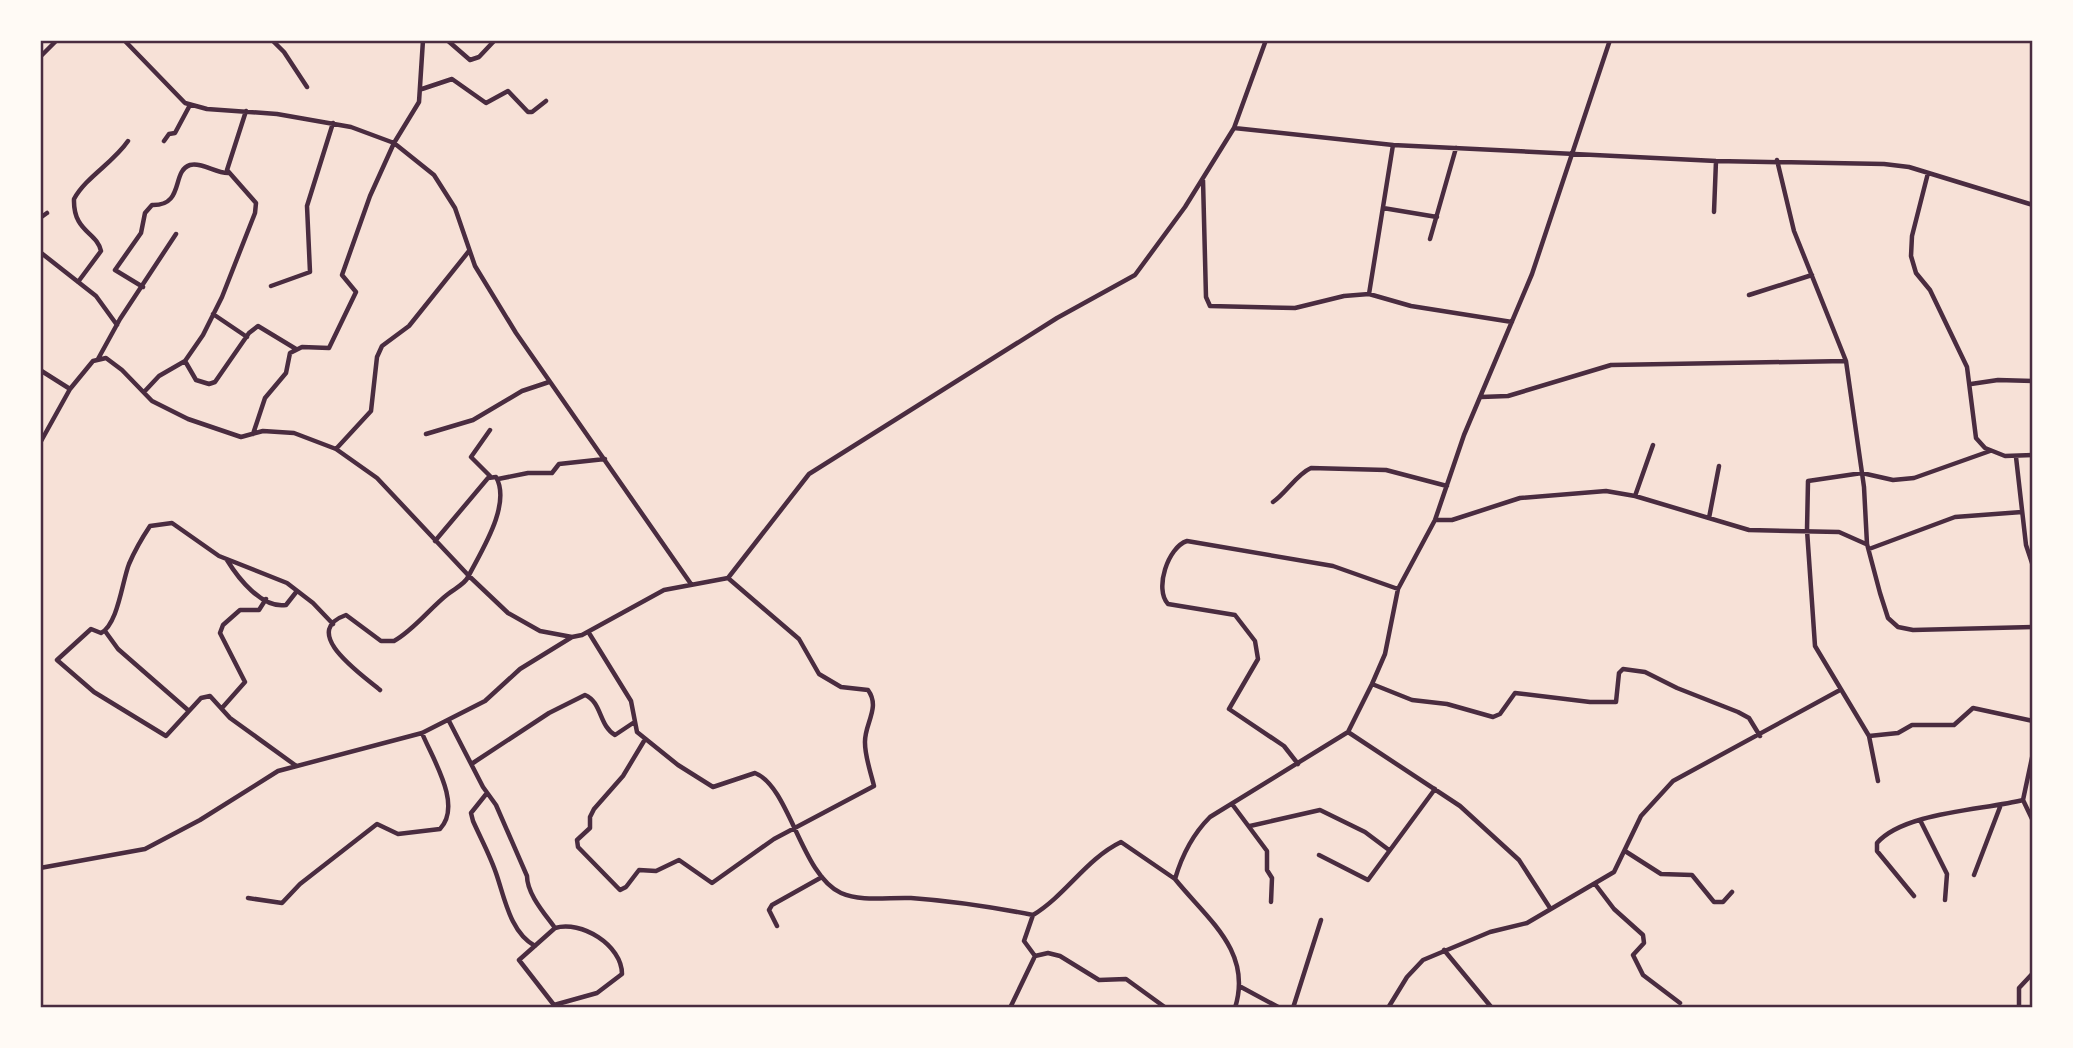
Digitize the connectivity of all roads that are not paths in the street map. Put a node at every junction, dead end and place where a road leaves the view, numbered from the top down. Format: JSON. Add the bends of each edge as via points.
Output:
{"nodes":[{"id":1,"x":57,"y":40,"type":"edge"},
{"id":2,"x":124,"y":40,"type":"edge"},
{"id":3,"x":272,"y":40,"type":"edge"},
{"id":4,"x":423,"y":40,"type":"edge"},
{"id":5,"x":447,"y":40,"type":"edge"},
{"id":6,"x":495,"y":40,"type":"edge"},
{"id":7,"x":1266,"y":40,"type":"edge"},
{"id":8,"x":1610,"y":40,"type":"edge"},
{"id":9,"x":40,"y":57,"type":"edge"},
{"id":10,"x":307,"y":87,"type":"dead end"},
{"id":11,"x":421,"y":89,"type":"junction"},
{"id":12,"x":545,"y":102,"type":"dead end"},
{"id":13,"x":190,"y":105,"type":"junction"},
{"id":14,"x":246,"y":111,"type":"junction"},
{"id":15,"x":333,"y":123,"type":"junction"},
{"id":16,"x":1234,"y":128,"type":"junction"},
{"id":17,"x":128,"y":141,"type":"dead end"},
{"id":18,"x":164,"y":141,"type":"dead end"},
{"id":19,"x":394,"y":144,"type":"junction"},
{"id":20,"x":1394,"y":145,"type":"junction"},
{"id":21,"x":1456,"y":148,"type":"junction"},
{"id":22,"x":1572,"y":153,"type":"junction"},
{"id":23,"x":1777,"y":160,"type":"junction"},
{"id":24,"x":1716,"y":161,"type":"junction"},
{"id":25,"x":228,"y":173,"type":"junction"},
{"id":26,"x":1928,"y":173,"type":"junction"},
{"id":27,"x":1203,"y":180,"type":"junction"},
{"id":28,"x":2033,"y":205,"type":"edge"},
{"id":29,"x":1383,"y":208,"type":"junction"},
{"id":30,"x":1714,"y":212,"type":"dead end"},
{"id":31,"x":47,"y":214,"type":"dead end"},
{"id":32,"x":1437,"y":216,"type":"junction"},
{"id":33,"x":40,"y":218,"type":"edge"},
{"id":34,"x":176,"y":234,"type":"dead end"},
{"id":35,"x":1430,"y":239,"type":"dead end"},
{"id":36,"x":469,"y":251,"type":"junction"},
{"id":37,"x":40,"y":252,"type":"edge"},
{"id":38,"x":1812,"y":275,"type":"junction"},
{"id":39,"x":78,"y":282,"type":"junction"},
{"id":40,"x":271,"y":286,"type":"dead end"},
{"id":41,"x":143,"y":287,"type":"junction"},
{"id":42,"x":1368,"y":295,"type":"junction"},
{"id":43,"x":1749,"y":295,"type":"dead end"},
{"id":44,"x":214,"y":314,"type":"junction"},
{"id":45,"x":1512,"y":322,"type":"junction"},
{"id":46,"x":117,"y":325,"type":"junction"},
{"id":47,"x":247,"y":337,"type":"junction"},
{"id":48,"x":296,"y":349,"type":"junction"},
{"id":49,"x":98,"y":359,"type":"junction"},
{"id":50,"x":185,"y":361,"type":"junction"},
{"id":51,"x":1846,"y":361,"type":"junction"},
{"id":52,"x":40,"y":370,"type":"edge"},
{"id":53,"x":2033,"y":381,"type":"edge"},
{"id":54,"x":549,"y":383,"type":"junction"},
{"id":55,"x":1971,"y":384,"type":"junction"},
{"id":56,"x":70,"y":389,"type":"junction"},
{"id":57,"x":144,"y":392,"type":"junction"},
{"id":58,"x":1481,"y":397,"type":"junction"},
{"id":59,"x":489,"y":430,"type":"dead end"},
{"id":60,"x":253,"y":434,"type":"junction"},
{"id":61,"x":426,"y":434,"type":"dead end"},
{"id":62,"x":40,"y":443,"type":"edge"},
{"id":63,"x":1653,"y":445,"type":"dead end"},
{"id":64,"x":336,"y":449,"type":"junction"},
{"id":65,"x":1990,"y":451,"type":"junction"},
{"id":66,"x":2033,"y":455,"type":"edge"},
{"id":67,"x":2016,"y":457,"type":"junction"},
{"id":68,"x":605,"y":460,"type":"junction"},
{"id":69,"x":1719,"y":466,"type":"dead end"},
{"id":70,"x":1862,"y":473,"type":"junction"},
{"id":71,"x":490,"y":476,"type":"junction"},
{"id":72,"x":498,"y":479,"type":"junction"},
{"id":73,"x":1447,"y":486,"type":"junction"},
{"id":74,"x":1636,"y":496,"type":"junction"},
{"id":75,"x":1273,"y":502,"type":"dead end"},
{"id":76,"x":2022,"y":512,"type":"junction"},
{"id":77,"x":1709,"y":518,"type":"junction"},
{"id":78,"x":1435,"y":520,"type":"junction"},
{"id":79,"x":1807,"y":530,"type":"junction"},
{"id":80,"x":435,"y":541,"type":"junction"},
{"id":81,"x":1868,"y":547,"type":"junction"},
{"id":82,"x":226,"y":559,"type":"junction"},
{"id":83,"x":2033,"y":566,"type":"edge"},
{"id":84,"x":469,"y":576,"type":"junction"},
{"id":85,"x":728,"y":578,"type":"junction"},
{"id":86,"x":691,"y":584,"type":"junction"},
{"id":87,"x":1398,"y":589,"type":"junction"},
{"id":88,"x":297,"y":591,"type":"junction"},
{"id":89,"x":266,"y":599,"type":"junction"},
{"id":90,"x":333,"y":624,"type":"junction"},
{"id":91,"x":2033,"y":627,"type":"edge"},
{"id":92,"x":105,"y":631,"type":"junction"},
{"id":93,"x":589,"y":633,"type":"junction"},
{"id":94,"x":572,"y":637,"type":"junction"},
{"id":95,"x":1373,"y":684,"type":"junction"},
{"id":96,"x":1840,"y":690,"type":"junction"},
{"id":97,"x":380,"y":691,"type":"dead end"},
{"id":98,"x":222,"y":708,"type":"junction"},
{"id":99,"x":190,"y":711,"type":"junction"},
{"id":100,"x":449,"y":721,"type":"junction"},
{"id":101,"x":2033,"y":721,"type":"edge"},
{"id":102,"x":633,"y":723,"type":"junction"},
{"id":103,"x":1348,"y":732,"type":"junction"},
{"id":104,"x":422,"y":733,"type":"junction"},
{"id":105,"x":1760,"y":736,"type":"junction"},
{"id":106,"x":1869,"y":736,"type":"junction"},
{"id":107,"x":645,"y":741,"type":"junction"},
{"id":108,"x":2033,"y":753,"type":"edge"},
{"id":109,"x":473,"y":763,"type":"junction"},
{"id":110,"x":1298,"y":764,"type":"junction"},
{"id":111,"x":295,"y":765,"type":"junction"},
{"id":112,"x":2032,"y":768,"type":"edge"},
{"id":113,"x":1878,"y":781,"type":"dead end"},
{"id":114,"x":1435,"y":789,"type":"junction"},
{"id":115,"x":487,"y":793,"type":"junction"},
{"id":116,"x":2023,"y":800,"type":"junction"},
{"id":117,"x":1232,"y":804,"type":"junction"},
{"id":118,"x":2000,"y":806,"type":"junction"},
{"id":119,"x":1921,"y":821,"type":"junction"},
{"id":120,"x":2033,"y":821,"type":"edge"},
{"id":121,"x":1250,"y":825,"type":"junction"},
{"id":122,"x":793,"y":829,"type":"junction"},
{"id":123,"x":1389,"y":850,"type":"junction"},
{"id":124,"x":1625,"y":851,"type":"junction"},
{"id":125,"x":1319,"y":855,"type":"dead end"},
{"id":126,"x":40,"y":868,"type":"edge"},
{"id":127,"x":1974,"y":875,"type":"dead end"},
{"id":128,"x":822,"y":877,"type":"junction"},
{"id":129,"x":1175,"y":880,"type":"junction"},
{"id":130,"x":1595,"y":884,"type":"junction"},
{"id":131,"x":1732,"y":892,"type":"dead end"},
{"id":132,"x":1914,"y":895,"type":"dead end"},
{"id":133,"x":248,"y":898,"type":"dead end"},
{"id":134,"x":1945,"y":901,"type":"dead end"},
{"id":135,"x":1271,"y":902,"type":"dead end"},
{"id":136,"x":1550,"y":908,"type":"junction"},
{"id":137,"x":1033,"y":915,"type":"junction"},
{"id":138,"x":1321,"y":920,"type":"dead end"},
{"id":139,"x":777,"y":926,"type":"dead end"},
{"id":140,"x":555,"y":928,"type":"junction"},
{"id":141,"x":535,"y":946,"type":"junction"},
{"id":142,"x":1444,"y":950,"type":"junction"},
{"id":143,"x":1035,"y":956,"type":"junction"},
{"id":144,"x":2033,"y":973,"type":"edge"},
{"id":145,"x":1241,"y":987,"type":"junction"},
{"id":146,"x":1680,"y":1003,"type":"dead end"},
{"id":147,"x":1296,"y":1007,"type":"edge"},
{"id":148,"x":1010,"y":1008,"type":"edge"},
{"id":149,"x":1166,"y":1008,"type":"edge"},
{"id":150,"x":1235,"y":1008,"type":"edge"},
{"id":151,"x":1280,"y":1008,"type":"edge"},
{"id":152,"x":1388,"y":1008,"type":"edge"},
{"id":153,"x":1492,"y":1008,"type":"edge"},
{"id":154,"x":2018,"y":1008,"type":"edge"}],
"edges":[{"from":1,"to":9,"type":"street"},
{"from":2,"to":13,"type":"street"},
{"from":3,"to":10,"type":"street"},
{"from":4,"to":11,"type":"street"},
{"from":5,"to":6,"type":"street","via":[[470,60]]},
{"from":7,"to":16,"type":"street"},
{"from":8,"to":22,"type":"street"},
{"from":11,"to":12,"type":"street","via":[[452,79],[486,103],[508,91],[528,112]]},
{"from":11,"to":19,"type":"street","via":[[414,113]]},
{"from":13,"to":14,"type":"street"},
{"from":13,"to":18,"type":"street","via":[[177,130]]},
{"from":14,"to":15,"type":"street"},
{"from":14,"to":25,"type":"street"},
{"from":15,"to":19,"type":"street"},
{"from":15,"to":40,"type":"street","via":[[307,206],[310,272]]},
{"from":16,"to":20,"type":"street"},
{"from":16,"to":27,"type":"street"},
{"from":17,"to":39,"type":"street","via":[[74,199],[79,226],[100,244],[101,251]]},
{"from":19,"to":36,"type":"street","via":[[422,163],[442,185]]},
{"from":19,"to":48,"type":"street","via":[[344,267],[343,279],[356,292],[335,337],[329,348]]},
{"from":20,"to":21,"type":"street"},
{"from":20,"to":29,"type":"street"},
{"from":21,"to":22,"type":"street"},
{"from":21,"to":32,"type":"street"},
{"from":22,"to":24,"type":"street"},
{"from":22,"to":45,"type":"street"},
{"from":23,"to":24,"type":"street"},
{"from":23,"to":26,"type":"street","via":[[1884,164]]},
{"from":23,"to":38,"type":"street","via":[[1789,216]]},
{"from":24,"to":30,"type":"street"},
{"from":25,"to":41,"type":"street","via":[[192,165],[185,168],[168,202],[147,209],[141,233],[116,270]]},
{"from":25,"to":44,"type":"street","via":[[256,203]]},
{"from":26,"to":28,"type":"street"},
{"from":26,"to":55,"type":"street","via":[[1911,256],[1962,355]]},
{"from":27,"to":42,"type":"street","via":[[1210,306],[1295,308]]},
{"from":27,"to":85,"type":"street","via":[[1135,275],[1057,318],[820,466],[790,494]]},
{"from":29,"to":32,"type":"street"},
{"from":29,"to":42,"type":"street"},
{"from":31,"to":33,"type":"street"},
{"from":32,"to":35,"type":"street"},
{"from":34,"to":41,"type":"street"},
{"from":36,"to":54,"type":"street"},
{"from":36,"to":64,"type":"street","via":[[409,326],[382,346],[371,411]]},
{"from":37,"to":39,"type":"street"},
{"from":38,"to":43,"type":"street"},
{"from":38,"to":51,"type":"street"},
{"from":39,"to":46,"type":"street","via":[[96,296]]},
{"from":41,"to":46,"type":"street"},
{"from":42,"to":45,"type":"street"},
{"from":44,"to":47,"type":"street"},
{"from":44,"to":50,"type":"street"},
{"from":45,"to":58,"type":"street"},
{"from":46,"to":49,"type":"street"},
{"from":47,"to":48,"type":"street","via":[[258,326]]},
{"from":47,"to":50,"type":"street","via":[[215,382],[196,380]]},
{"from":48,"to":60,"type":"street","via":[[290,353],[283,378],[265,398]]},
{"from":49,"to":56,"type":"street"},
{"from":49,"to":57,"type":"street","via":[[113,362]]},
{"from":50,"to":57,"type":"street","via":[[159,376]]},
{"from":51,"to":58,"type":"street","via":[[1611,365],[1508,396]]},
{"from":51,"to":70,"type":"street"},
{"from":52,"to":56,"type":"street"},
{"from":53,"to":55,"type":"street"},
{"from":54,"to":61,"type":"street","via":[[522,391],[473,421]]},
{"from":54,"to":68,"type":"street"},
{"from":55,"to":65,"type":"street","via":[[1976,438]]},
{"from":56,"to":62,"type":"street"},
{"from":57,"to":60,"type":"street","via":[[188,419],[235,436]]},
{"from":58,"to":73,"type":"street"},
{"from":59,"to":71,"type":"street","via":[[471,457]]},
{"from":60,"to":64,"type":"street","via":[[294,433]]},
{"from":63,"to":74,"type":"street"},
{"from":64,"to":80,"type":"street","via":[[377,478]]},
{"from":65,"to":67,"type":"street"},
{"from":65,"to":70,"type":"street","via":[[1914,478],[1893,481]]},
{"from":66,"to":67,"type":"street"},
{"from":67,"to":76,"type":"street"},
{"from":68,"to":72,"type":"street","via":[[563,463],[552,473],[528,472]]},
{"from":68,"to":86,"type":"street"},
{"from":69,"to":77,"type":"street"},
{"from":70,"to":79,"type":"street","via":[[1808,481]]},
{"from":70,"to":81,"type":"street"},
{"from":71,"to":72,"type":"street"},
{"from":71,"to":80,"type":"street"},
{"from":72,"to":84,"type":"street","via":[[499,507],[484,552]]},
{"from":73,"to":75,"type":"street","via":[[1386,470],[1311,468]]},
{"from":73,"to":78,"type":"street"},
{"from":74,"to":77,"type":"street"},
{"from":74,"to":78,"type":"street","via":[[1606,491],[1520,498],[1452,520]]},
{"from":76,"to":81,"type":"street","via":[[1955,517]]},
{"from":76,"to":83,"type":"street"},
{"from":77,"to":79,"type":"street","via":[[1760,531]]},
{"from":78,"to":87,"type":"street"},
{"from":79,"to":81,"type":"street","via":[[1848,534]]},
{"from":79,"to":96,"type":"street","via":[[1815,646]]},
{"from":80,"to":84,"type":"street"},
{"from":81,"to":91,"type":"street","via":[[1888,618],[1898,627]]},
{"from":82,"to":88,"type":"street"},
{"from":82,"to":89,"type":"street","via":[[248,590]]},
{"from":82,"to":92,"type":"street","via":[[172,523],[150,526],[137,545]]},
{"from":84,"to":90,"type":"street","via":[[394,641],[381,641],[346,615]]},
{"from":84,"to":94,"type":"street","via":[[525,624]]},
{"from":85,"to":86,"type":"street"},
{"from":85,"to":122,"type":"street","via":[[799,639],[819,674],[841,687],[868,690],[873,697],[864,742],[874,786]]},
{"from":86,"to":93,"type":"street","via":[[664,590]]},
{"from":87,"to":95,"type":"street","via":[[1385,654]]},
{"from":87,"to":110,"type":"street","via":[[1315,562],[1187,541],[1177,547],[1161,586],[1163,598],[1168,604],[1230,613],[1239,619],[1255,641],[1258,659],[1229,709],[1284,746]]},
{"from":88,"to":89,"type":"street","via":[[286,605]]},
{"from":88,"to":90,"type":"street"},
{"from":89,"to":98,"type":"street","via":[[259,610],[240,610],[223,625],[220,633],[245,682]]},
{"from":90,"to":97,"type":"street","via":[[328,636],[332,647]]},
{"from":92,"to":99,"type":"street","via":[[118,649]]},
{"from":92,"to":99,"type":"street","via":[[91,629],[57,660],[94,692],[161,734],[169,734]]},
{"from":93,"to":94,"type":"street"},
{"from":93,"to":102,"type":"street","via":[[631,701]]},
{"from":94,"to":100,"type":"street","via":[[520,670],[485,701]]},
{"from":95,"to":103,"type":"street"},
{"from":95,"to":105,"type":"street","via":[[1412,700],[1493,717],[1516,693],[1616,702],[1619,673],[1626,669],[1645,672],[1738,712],[1749,718]]},
{"from":96,"to":105,"type":"street"},
{"from":96,"to":106,"type":"street"},
{"from":98,"to":99,"type":"street","via":[[205,696]]},
{"from":98,"to":111,"type":"street"},
{"from":100,"to":104,"type":"street"},
{"from":100,"to":109,"type":"street"},
{"from":101,"to":106,"type":"street","via":[[1973,708],[1954,725],[1912,725],[1898,733]]},
{"from":102,"to":107,"type":"street"},
{"from":102,"to":109,"type":"street","via":[[615,735],[585,695]]},
{"from":103,"to":110,"type":"street"},
{"from":103,"to":114,"type":"street"},
{"from":104,"to":111,"type":"street"},
{"from":104,"to":133,"type":"street","via":[[448,802],[447,818],[440,829],[398,834],[377,824],[282,903]]},
{"from":105,"to":124,"type":"street","via":[[1664,789],[1641,816]]},
{"from":106,"to":113,"type":"street"},
{"from":107,"to":122,"type":"street","via":[[713,787],[761,775]]},
{"from":107,"to":122,"type":"street","via":[[594,809],[590,828],[577,840],[578,847],[620,890],[639,870],[656,871],[679,860],[712,883]]},
{"from":108,"to":112,"type":"street"},
{"from":109,"to":115,"type":"street"},
{"from":110,"to":117,"type":"street"},
{"from":111,"to":126,"type":"street","via":[[257,782],[169,839],[118,855]]},
{"from":112,"to":116,"type":"street"},
{"from":114,"to":123,"type":"street"},
{"from":114,"to":136,"type":"street","via":[[1519,860]]},
{"from":115,"to":140,"type":"street","via":[[505,823],[527,885]]},
{"from":115,"to":141,"type":"street","via":[[471,813],[473,821],[502,899],[520,932]]},
{"from":116,"to":118,"type":"street"},
{"from":116,"to":120,"type":"street"},
{"from":117,"to":121,"type":"street"},
{"from":117,"to":129,"type":"street","via":[[1196,832]]},
{"from":118,"to":119,"type":"street"},
{"from":118,"to":127,"type":"street"},
{"from":119,"to":132,"type":"street","via":[[1888,832],[1876,849]]},
{"from":119,"to":134,"type":"street","via":[[1947,874]]},
{"from":121,"to":123,"type":"street","via":[[1320,810]]},
{"from":121,"to":135,"type":"street","via":[[1270,859]]},
{"from":122,"to":128,"type":"street"},
{"from":123,"to":125,"type":"street","via":[[1368,880]]},
{"from":124,"to":130,"type":"street","via":[[1614,872]]},
{"from":124,"to":131,"type":"street","via":[[1661,874],[1692,875],[1714,902],[1723,902]]},
{"from":128,"to":137,"type":"street","via":[[841,893],[853,896],[973,903]]},
{"from":128,"to":139,"type":"street","via":[[772,905],[769,910]]},
{"from":129,"to":137,"type":"street","via":[[1121,842],[1102,851]]},
{"from":129,"to":145,"type":"street","via":[[1232,950]]},
{"from":130,"to":136,"type":"street"},
{"from":130,"to":146,"type":"street","via":[[1643,935],[1644,943],[1633,955],[1637,967]]},
{"from":136,"to":142,"type":"street","via":[[1521,926]]},
{"from":137,"to":143,"type":"street","via":[[1024,941]]},
{"from":138,"to":147,"type":"street"},
{"from":140,"to":141,"type":"street"},
{"from":140,"to":141,"type":"street","via":[[593,934],[619,962],[622,974],[597,993],[554,1005],[519,960]]},
{"from":142,"to":152,"type":"street","via":[[1413,969]]},
{"from":142,"to":153,"type":"street"},
{"from":143,"to":148,"type":"street"},
{"from":143,"to":149,"type":"street","via":[[1060,956],[1099,980],[1126,979]]},
{"from":144,"to":154,"type":"street","via":[[2018,988]]},
{"from":145,"to":150,"type":"street"},
{"from":145,"to":151,"type":"street"}]}
